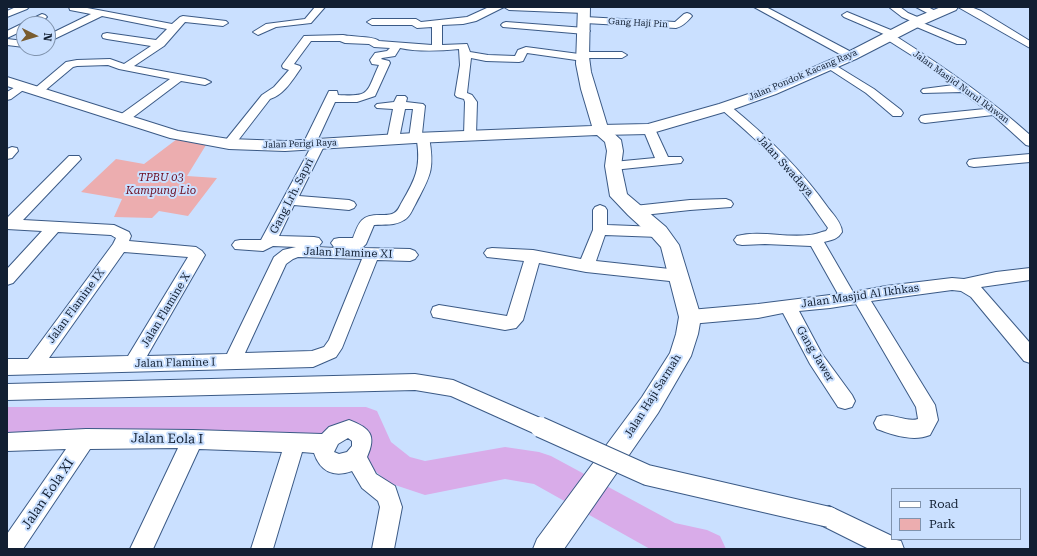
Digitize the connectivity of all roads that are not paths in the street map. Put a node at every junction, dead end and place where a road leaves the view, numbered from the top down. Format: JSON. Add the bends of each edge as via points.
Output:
{"nodes":[{"id":1,"x":24,"y":7,"type":"edge"},
{"id":2,"x":309,"y":7,"type":"edge"},
{"id":3,"x":320,"y":7,"type":"edge"},
{"id":4,"x":500,"y":7,"type":"edge"},
{"id":5,"x":509,"y":7,"type":"edge"},
{"id":6,"x":759,"y":7,"type":"edge"},
{"id":7,"x":894,"y":7,"type":"edge"},
{"id":8,"x":952,"y":7,"type":"edge"},
{"id":9,"x":963,"y":7,"type":"edge"},
{"id":10,"x":73,"y":8,"type":"dead end"},
{"id":11,"x":7,"y":14,"type":"edge"},
{"id":12,"x":99,"y":14,"type":"junction"},
{"id":13,"x":847,"y":15,"type":"dead end"},
{"id":14,"x":687,"y":16,"type":"dead end"},
{"id":15,"x":584,"y":17,"type":"edge"},
{"id":16,"x":918,"y":17,"type":"edge"},
{"id":17,"x":299,"y":22,"type":"junction"},
{"id":18,"x":372,"y":22,"type":"dead end"},
{"id":19,"x":223,"y":23,"type":"dead end"},
{"id":20,"x":437,"y":24,"type":"junction"},
{"id":21,"x":506,"y":25,"type":"dead end"},
{"id":22,"x":174,"y":27,"type":"junction"},
{"id":23,"x":258,"y":32,"type":"dead end"},
{"id":24,"x":56,"y":35,"type":"edge"},
{"id":25,"x":107,"y":36,"type":"dead end"},
{"id":26,"x":892,"y":36,"type":"junction"},
{"id":27,"x":961,"y":42,"type":"dead end"},
{"id":28,"x":160,"y":44,"type":"junction"},
{"id":29,"x":1030,"y":44,"type":"edge"},
{"id":30,"x":396,"y":45,"type":"junction"},
{"id":31,"x":437,"y":48,"type":"junction"},
{"id":32,"x":622,"y":55,"type":"dead end"},
{"id":33,"x":465,"y":56,"type":"junction"},
{"id":34,"x":584,"y":56,"type":"junction"},
{"id":35,"x":850,"y":56,"type":"junction"},
{"id":36,"x":830,"y":65,"type":"junction"},
{"id":37,"x":126,"y":67,"type":"junction"},
{"id":38,"x":180,"y":77,"type":"junction"},
{"id":39,"x":7,"y":81,"type":"edge"},
{"id":40,"x":205,"y":82,"type":"dead end"},
{"id":41,"x":22,"y":86,"type":"junction"},
{"id":42,"x":965,"y":88,"type":"junction"},
{"id":43,"x":38,"y":91,"type":"junction"},
{"id":44,"x":927,"y":92,"type":"dead end"},
{"id":45,"x":7,"y":97,"type":"edge"},
{"id":46,"x":400,"y":102,"type":"junction"},
{"id":47,"x":381,"y":106,"type":"dead end"},
{"id":48,"x":725,"y":107,"type":"junction"},
{"id":49,"x":996,"y":111,"type":"junction"},
{"id":50,"x":897,"y":113,"type":"dead end"},
{"id":51,"x":124,"y":118,"type":"junction"},
{"id":52,"x":925,"y":119,"type":"dead end"},
{"id":53,"x":649,"y":129,"type":"junction"},
{"id":54,"x":601,"y":130,"type":"junction"},
{"id":55,"x":470,"y":135,"type":"junction"},
{"id":56,"x":1028,"y":137,"type":"edge"},
{"id":57,"x":419,"y":138,"type":"junction"},
{"id":58,"x":394,"y":139,"type":"junction"},
{"id":59,"x":229,"y":144,"type":"junction"},
{"id":60,"x":314,"y":144,"type":"junction"},
{"id":61,"x":1030,"y":158,"type":"edge"},
{"id":62,"x":74,"y":159,"type":"dead end"},
{"id":63,"x":676,"y":160,"type":"dead end"},
{"id":64,"x":663,"y":161,"type":"junction"},
{"id":65,"x":974,"y":162,"type":"dead end"},
{"id":66,"x":613,"y":166,"type":"junction"},
{"id":67,"x":290,"y":200,"type":"junction"},
{"id":68,"x":726,"y":204,"type":"dead end"},
{"id":69,"x":349,"y":205,"type":"dead end"},
{"id":70,"x":600,"y":210,"type":"dead end"},
{"id":71,"x":634,"y":212,"type":"junction"},
{"id":72,"x":9,"y":224,"type":"edge"},
{"id":73,"x":55,"y":226,"type":"junction"},
{"id":74,"x":600,"y":230,"type":"junction"},
{"id":75,"x":659,"y":232,"type":"junction"},
{"id":76,"x":742,"y":240,"type":"dead end"},
{"id":77,"x":269,"y":241,"type":"junction"},
{"id":78,"x":816,"y":241,"type":"junction"},
{"id":79,"x":240,"y":245,"type":"dead end"},
{"id":80,"x":120,"y":246,"type":"junction"},
{"id":81,"x":492,"y":253,"type":"dead end"},
{"id":82,"x":372,"y":254,"type":"junction"},
{"id":83,"x":410,"y":255,"type":"dead end"},
{"id":84,"x":533,"y":256,"type":"junction"},
{"id":85,"x":586,"y":266,"type":"junction"},
{"id":86,"x":1030,"y":274,"type":"edge"},
{"id":87,"x":679,"y":276,"type":"junction"},
{"id":88,"x":7,"y":279,"type":"edge"},
{"id":89,"x":964,"y":285,"type":"junction"},
{"id":90,"x":854,"y":298,"type":"junction"},
{"id":91,"x":787,"y":306,"type":"junction"},
{"id":92,"x":439,"y":312,"type":"dead end"},
{"id":93,"x":690,"y":317,"type":"junction"},
{"id":94,"x":1030,"y":356,"type":"edge"},
{"id":95,"x":232,"y":362,"type":"junction"},
{"id":96,"x":133,"y":364,"type":"junction"},
{"id":97,"x":7,"y":367,"type":"edge"},
{"id":98,"x":32,"y":367,"type":"junction"},
{"id":99,"x":7,"y":392,"type":"edge"},
{"id":100,"x":844,"y":402,"type":"dead end"},
{"id":101,"x":884,"y":423,"type":"dead end"},
{"id":102,"x":86,"y":438,"type":"junction"},
{"id":103,"x":193,"y":439,"type":"junction"},
{"id":104,"x":7,"y":442,"type":"edge"},
{"id":105,"x":326,"y":443,"type":"junction"},
{"id":106,"x":295,"y":444,"type":"junction"},
{"id":107,"x":356,"y":457,"type":"junction"},
{"id":108,"x":10,"y":549,"type":"edge"},
{"id":109,"x":141,"y":549,"type":"edge"},
{"id":110,"x":262,"y":549,"type":"edge"},
{"id":111,"x":383,"y":549,"type":"edge"},
{"id":112,"x":547,"y":549,"type":"edge"},
{"id":113,"x":893,"y":549,"type":"edge"}],
"edges":[{"from":1,"to":11,"type":"street"},
{"from":2,"to":17,"type":"street"},
{"from":3,"to":17,"type":"street","via":[[311,19]]},
{"from":4,"to":20,"type":"street","via":[[488,10],[476,18]]},
{"from":5,"to":15,"type":"street"},
{"from":6,"to":35,"type":"street"},
{"from":7,"to":16,"type":"street","via":[[905,15]]},
{"from":8,"to":16,"type":"main road","name":"Jalan Pondok Kacang Raya","via":[[936,14]]},
{"from":9,"to":29,"type":"street"},
{"from":10,"to":12,"type":"street"},
{"from":12,"to":22,"type":"street"},
{"from":12,"to":24,"type":"street"},
{"from":13,"to":26,"type":"street","name":"Jalan Masjid Nurul Ikhwan"},
{"from":14,"to":15,"type":"street","name":"Gang Haji Pin","via":[[676,25]]},
{"from":15,"to":21,"type":"street"},
{"from":15,"to":34,"type":"street"},
{"from":16,"to":26,"type":"main road","name":"Jalan Pondok Kacang Raya"},
{"from":16,"to":27,"type":"street"},
{"from":17,"to":23,"type":"street","via":[[270,26]]},
{"from":18,"to":20,"type":"street"},
{"from":19,"to":22,"type":"street","via":[[184,18]]},
{"from":20,"to":31,"type":"street"},
{"from":22,"to":28,"type":"street"},
{"from":25,"to":28,"type":"street"},
{"from":26,"to":35,"type":"main road","name":"Jalan Pondok Kacang Raya"},
{"from":26,"to":42,"type":"street","name":"Jalan Masjid Nurul Ikhwan"},
{"from":28,"to":37,"type":"street"},
{"from":30,"to":31,"type":"street"},
{"from":30,"to":59,"type":"street","via":[[343,38],[308,38],[287,66],[296,68],[277,90],[266,97]]},
{"from":30,"to":60,"type":"street","name":"Gang Lrh. Sapri","via":[[391,54],[379,55],[375,60],[384,62],[371,94],[356,98],[332,95]]},
{"from":31,"to":33,"type":"street","via":[[463,46]]},
{"from":32,"to":34,"type":"street"},
{"from":33,"to":34,"type":"street","via":[[519,59],[526,50]]},
{"from":33,"to":55,"type":"street","via":[[467,63],[461,95],[468,97],[471,102]]},
{"from":34,"to":54,"type":"street","via":[[588,89]]},
{"from":35,"to":36,"type":"main road","name":"Jalan Pondok Kacang Raya"},
{"from":36,"to":48,"type":"main road","name":"Jalan Pondok Kacang Raya","via":[[771,91]]},
{"from":36,"to":50,"type":"street","via":[[870,91]]},
{"from":37,"to":38,"type":"street"},
{"from":37,"to":43,"type":"street","via":[[110,62],[70,64]]},
{"from":38,"to":40,"type":"street"},
{"from":38,"to":51,"type":"street"},
{"from":39,"to":41,"type":"street","name":"Jalan Perigi Raya"},
{"from":41,"to":43,"type":"street","name":"Jalan Perigi Raya"},
{"from":41,"to":45,"type":"street"},
{"from":42,"to":44,"type":"street"},
{"from":42,"to":49,"type":"street","name":"Jalan Masjid Nurul Ikhwan"},
{"from":43,"to":51,"type":"street","name":"Jalan Perigi Raya"},
{"from":46,"to":47,"type":"street"},
{"from":46,"to":57,"type":"street","via":[[419,106]]},
{"from":46,"to":58,"type":"street"},
{"from":48,"to":53,"type":"main road","name":"Jalan Pondok Kacang Raya"},
{"from":48,"to":78,"type":"street","name":"Jalan Swadaya","via":[[758,135],[806,186],[835,228],[831,235],[817,238]]},
{"from":49,"to":52,"type":"street"},
{"from":49,"to":56,"type":"street","name":"Jalan Masjid Nurul Ikhwan"},
{"from":51,"to":59,"type":"street","name":"Jalan Perigi Raya","via":[[188,138]]},
{"from":53,"to":54,"type":"main road","name":"Jalan Pondok Kacang Raya"},
{"from":53,"to":64,"type":"street"},
{"from":54,"to":55,"type":"street","name":"Jalan Perigi Raya"},
{"from":54,"to":66,"type":"street","name":"Jalan Haji Sarmah","via":[[613,140]]},
{"from":55,"to":57,"type":"street","name":"Jalan Perigi Raya"},
{"from":57,"to":58,"type":"street","name":"Jalan Perigi Raya"},
{"from":57,"to":77,"type":"street","via":[[426,159],[422,180],[408,206],[397,218],[369,221],[358,244]]},
{"from":58,"to":60,"type":"street","name":"Jalan Perigi Raya"},
{"from":59,"to":60,"type":"street","name":"Jalan Perigi Raya"},
{"from":60,"to":67,"type":"street","name":"Gang Lrh. Sapri"},
{"from":61,"to":65,"type":"street"},
{"from":62,"to":72,"type":"street"},
{"from":63,"to":64,"type":"street"},
{"from":64,"to":66,"type":"street"},
{"from":66,"to":71,"type":"street","name":"Jalan Haji Sarmah","via":[[619,196]]},
{"from":67,"to":69,"type":"street"},
{"from":67,"to":77,"type":"street","name":"Gang Lrh. Sapri"},
{"from":68,"to":71,"type":"street","via":[[690,205]]},
{"from":70,"to":74,"type":"street"},
{"from":71,"to":75,"type":"street","name":"Jalan Haji Sarmah"},
{"from":72,"to":73,"type":"street"},
{"from":73,"to":80,"type":"street","via":[[114,230],[124,236]]},
{"from":73,"to":88,"type":"street"},
{"from":74,"to":75,"type":"street"},
{"from":74,"to":85,"type":"street"},
{"from":75,"to":87,"type":"street","name":"Jalan Haji Sarmah","via":[[670,245]]},
{"from":76,"to":78,"type":"street"},
{"from":77,"to":79,"type":"street","name":"Gang Lrh. Sapri","via":[[263,246]]},
{"from":78,"to":90,"type":"street"},
{"from":80,"to":96,"type":"street","name":"Jalan Flamine X","via":[[191,251],[197,255]]},
{"from":80,"to":98,"type":"street","name":"Jalan Flamine IX"},
{"from":81,"to":84,"type":"street"},
{"from":82,"to":83,"type":"street","name":"Jalan Flamine XI"},
{"from":82,"to":95,"type":"street","name":"Jalan Flamine I","via":[[330,352],[313,359]]},
{"from":82,"to":95,"type":"street","name":"Jalan Flamine XI","via":[[288,254],[280,261]]},
{"from":84,"to":85,"type":"street"},
{"from":84,"to":92,"type":"street","via":[[514,320],[510,323]]},
{"from":85,"to":87,"type":"street"},
{"from":86,"to":89,"type":"street","name":"Jalan Masjid Al Ikhkas"},
{"from":87,"to":93,"type":"street","name":"Jalan Haji Sarmah"},
{"from":89,"to":90,"type":"street","name":"Jalan Masjid Al Ikhkas","via":[[952,284]]},
{"from":89,"to":94,"type":"street","via":[[977,293]]},
{"from":90,"to":91,"type":"street","name":"Jalan Masjid Al Ikhkas"},
{"from":90,"to":101,"type":"street","via":[[925,405],[928,420],[923,429],[909,429]]},
{"from":91,"to":93,"type":"street","name":"Jalan Masjid Al Ikhkas"},
{"from":91,"to":100,"type":"street","name":"Gang Jawer","via":[[816,359]]},
{"from":93,"to":112,"type":"street","name":"Jalan Haji Sarmah","via":[[680,356],[650,405],[616,456]]},
{"from":95,"to":96,"type":"street","name":"Jalan Flamine I"},
{"from":96,"to":98,"type":"street","name":"Jalan Flamine I"},
{"from":97,"to":98,"type":"street","name":"Jalan Flamine I"},
{"from":99,"to":113,"type":"street","bridge":true,"via":[[415,382],[453,388],[647,474],[829,517]]},
{"from":102,"to":103,"type":"street","name":"Jalan Eola I"},
{"from":102,"to":104,"type":"street","name":"Jalan Eola I"},
{"from":102,"to":108,"type":"street","name":"Jalan Eola XI"},
{"from":103,"to":106,"type":"street","name":"Jalan Eola I"},
{"from":103,"to":109,"type":"street"},
{"from":105,"to":106,"type":"street","name":"Jalan Eola I"},
{"from":105,"to":107,"type":"street","via":[[325,452],[328,460],[332,462],[347,463]]},
{"from":105,"to":107,"type":"street","via":[[335,433],[355,430],[362,445]]},
{"from":106,"to":110,"type":"street"},
{"from":107,"to":111,"type":"street","via":[[369,481],[387,494],[391,507]]}]}
